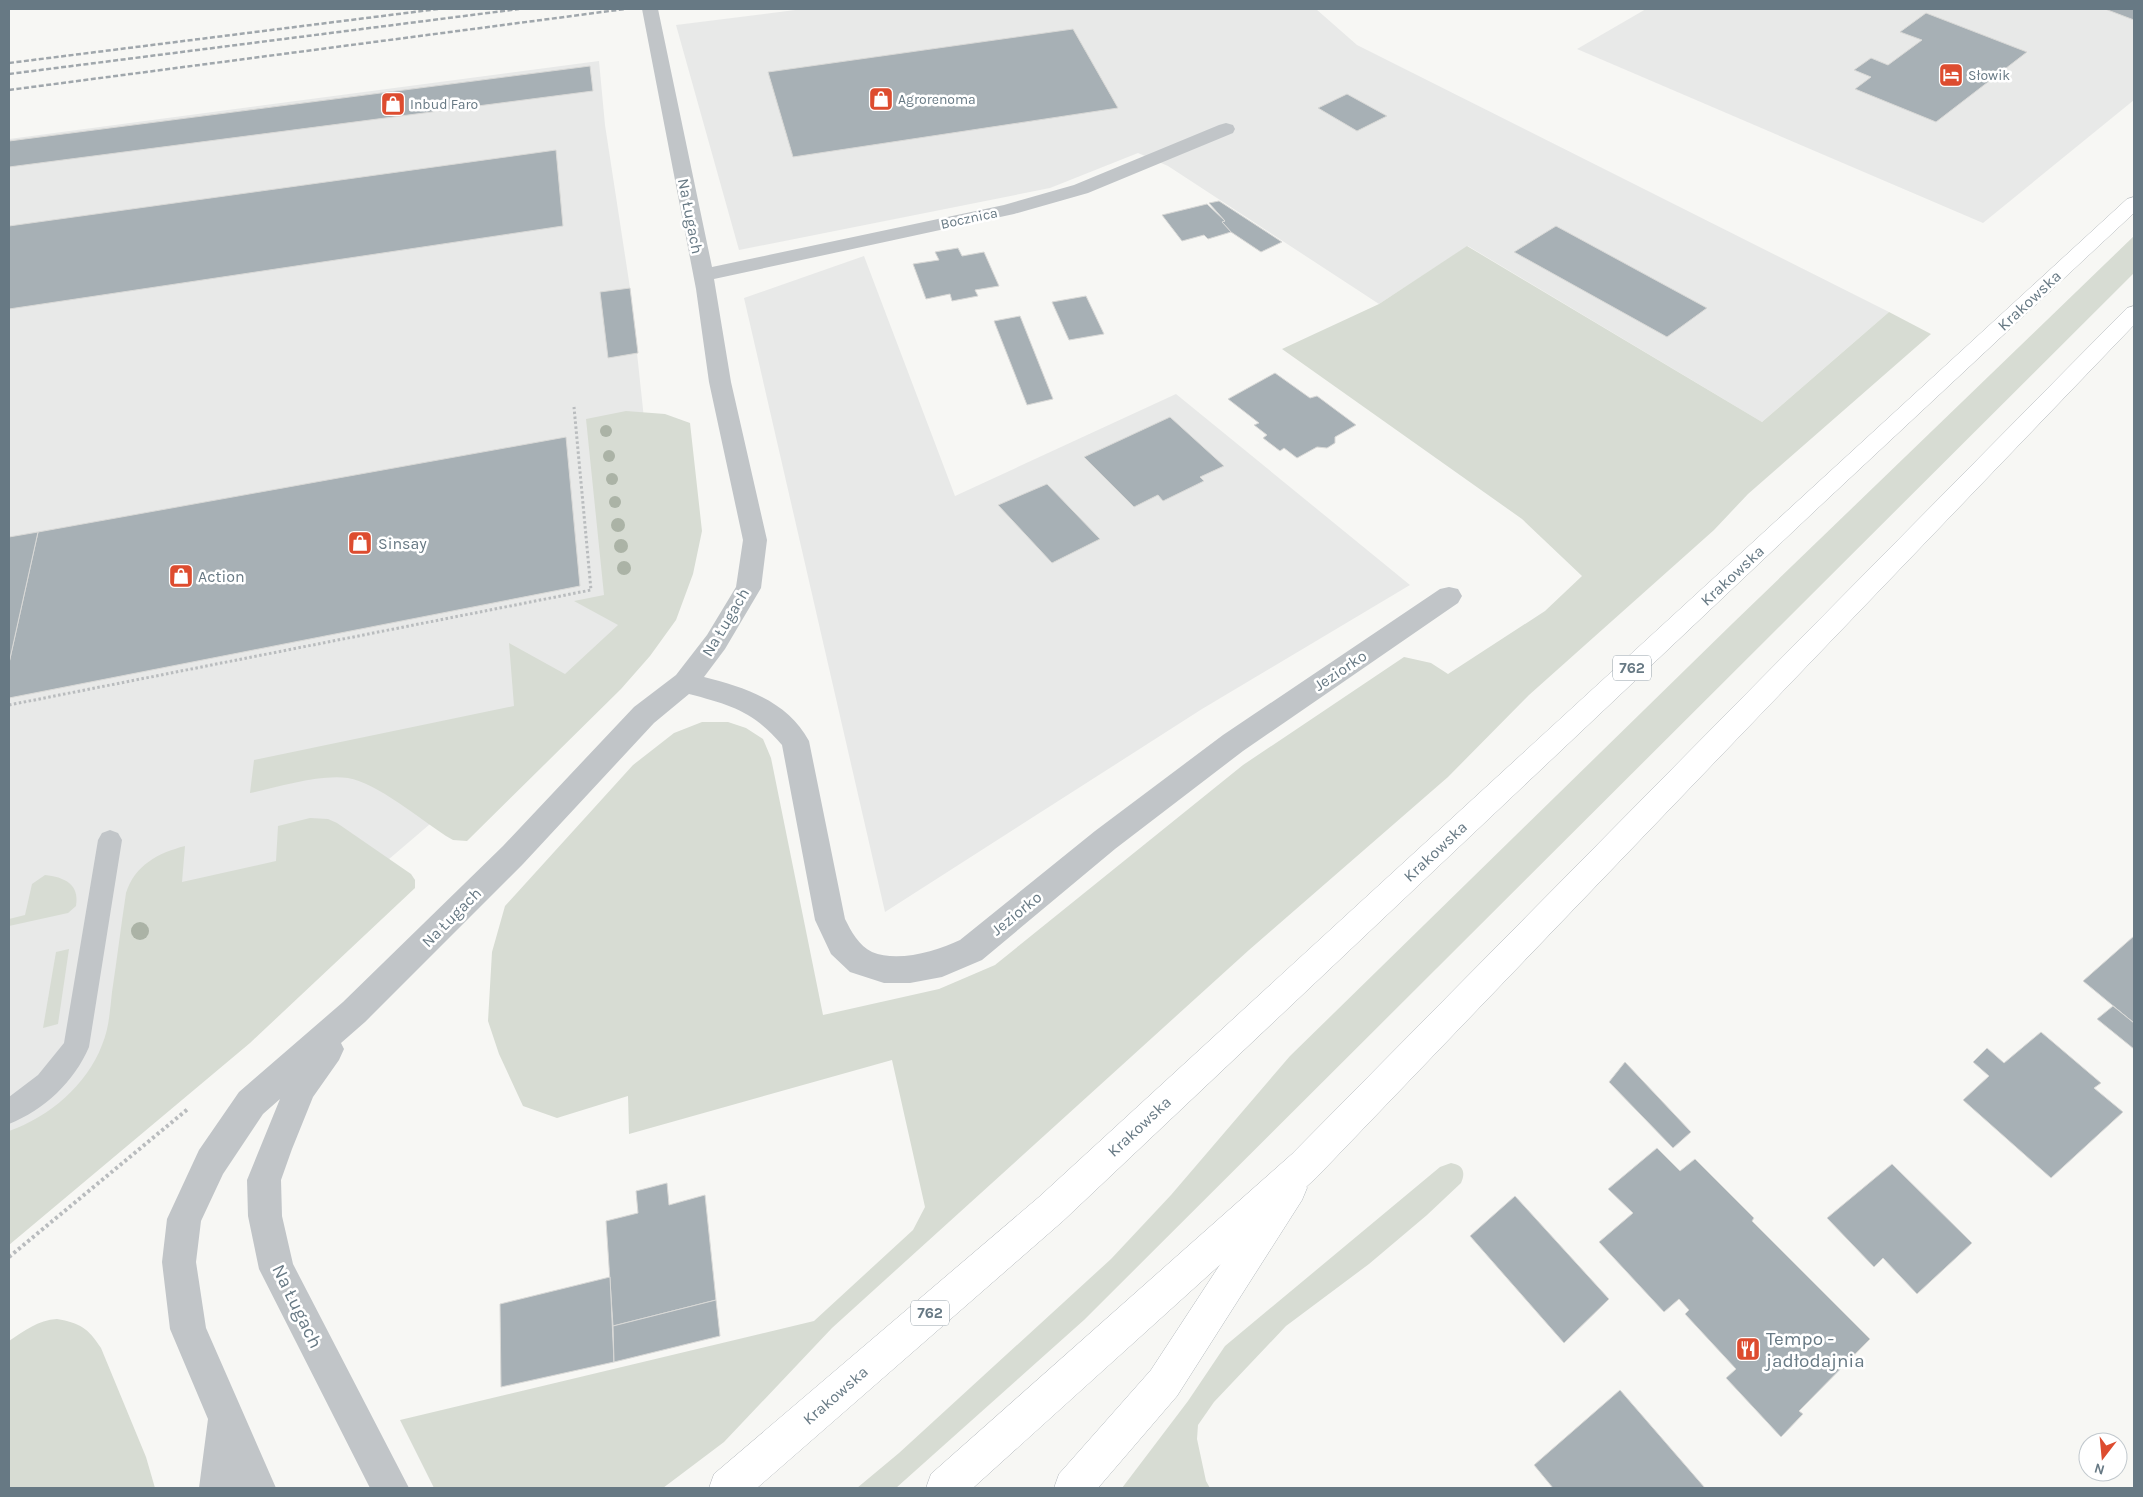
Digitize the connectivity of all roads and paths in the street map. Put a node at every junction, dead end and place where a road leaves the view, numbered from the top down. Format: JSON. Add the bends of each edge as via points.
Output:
{"nodes":[{"id":1,"x":650,"y":9,"type":"edge"},
{"id":2,"x":1226,"y":129,"type":"dead end"},
{"id":3,"x":2134,"y":204,"type":"edge"},
{"id":4,"x":703,"y":275,"type":"junction"},
{"id":5,"x":2134,"y":313,"type":"edge"},
{"id":6,"x":574,"y":407,"type":"dead end"},
{"id":7,"x":1449,"y":596,"type":"dead end"},
{"id":8,"x":685,"y":682,"type":"junction"},
{"id":9,"x":9,"y":705,"type":"edge"},
{"id":10,"x":110,"y":840,"type":"dead end"},
{"id":11,"x":354,"y":1012,"type":"junction"},
{"id":12,"x":196,"y":1102,"type":"dead end"},
{"id":13,"x":9,"y":1111,"type":"edge"},
{"id":14,"x":1304,"y":1166,"type":"junction"},
{"id":15,"x":9,"y":1258,"type":"edge"},
{"id":16,"x":227,"y":1419,"type":"junction"},
{"id":17,"x":218,"y":1488,"type":"edge"},
{"id":18,"x":257,"y":1488,"type":"edge"},
{"id":19,"x":390,"y":1488,"type":"edge"},
{"id":20,"x":728,"y":1488,"type":"edge"},
{"id":21,"x":945,"y":1488,"type":"edge"},
{"id":22,"x":1072,"y":1488,"type":"edge"}],
"edges":[{"from":1,"to":4,"type":"street","name":"Na Ługach"},
{"from":2,"to":4,"type":"street","name":"Bocznica","via":[[1081,189],[1007,210]]},
{"from":3,"to":20,"type":"main road","name":"Krakowska","number":"762","via":[[1051,1208]]},
{"from":4,"to":8,"type":"street","name":"Na Ługach","via":[[720,382],[755,540],[754,564],[748,588],[716,642]]},
{"from":5,"to":14,"type":"main road"},
{"from":6,"to":9,"type":"path","via":[[591,590]]},
{"from":7,"to":8,"type":"street","name":"Jeziorko","via":[[1233,742],[1105,840],[971,950],[942,963],[910,969],[884,969],[861,962],[842,944],[830,920],[795,741],[775,718],[737,696]]},
{"from":8,"to":11,"type":"street","name":"Na Ługach","via":[[644,715],[513,854]]},
{"from":10,"to":13,"type":"lane","via":[[76,1047],[46,1085]]},
{"from":11,"to":16,"type":"street","name":"Na Ługach","via":[[251,1103],[211,1162],[184,1219],[179,1262],[188,1330]]},
{"from":11,"to":19,"type":"street","name":"Na Ługach","via":[[301,1087],[264,1180],[265,1216],[277,1269]]},
{"from":12,"to":15,"type":"path"},
{"from":14,"to":21,"type":"main road"},
{"from":14,"to":22,"type":"main road","via":[[1164,1383]]},
{"from":16,"to":17,"type":"street"},
{"from":16,"to":18,"type":"street","name":"Na Ługach"}]}
